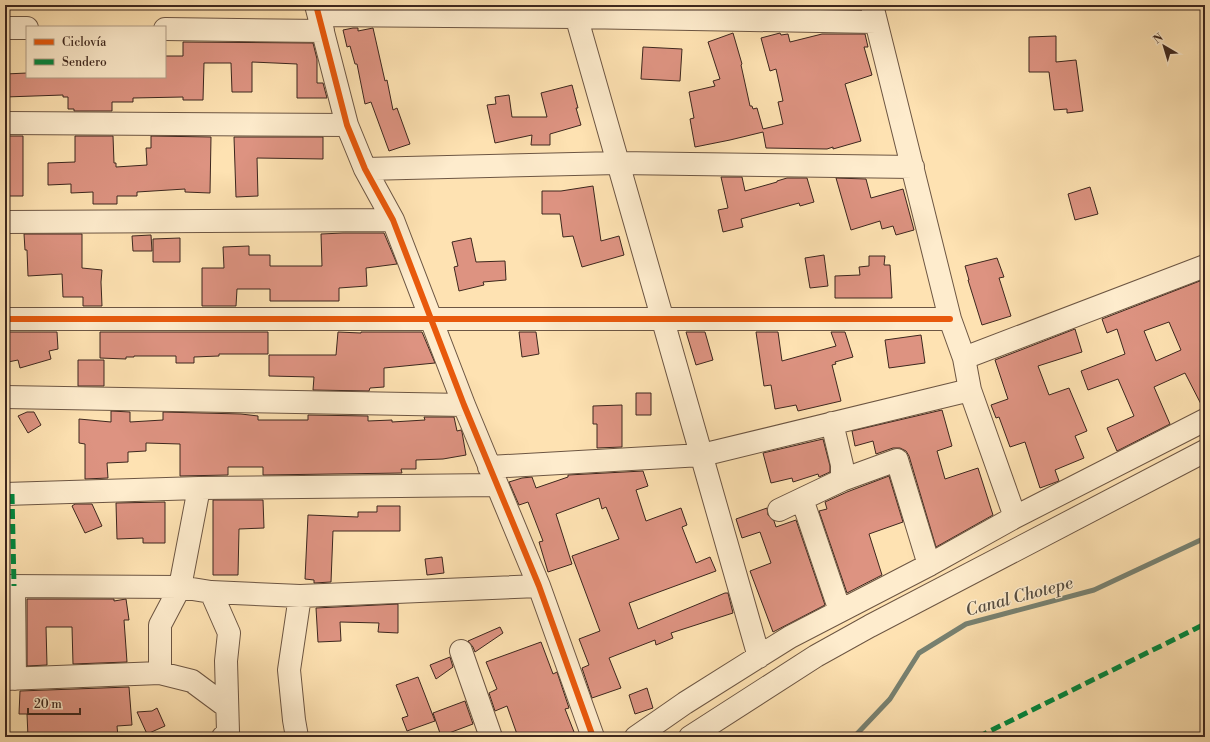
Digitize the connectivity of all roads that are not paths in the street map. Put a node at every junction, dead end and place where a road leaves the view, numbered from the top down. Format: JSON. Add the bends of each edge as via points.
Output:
{"nodes":[{"id":1,"x":575,"y":11,"type":"edge"},
{"id":2,"x":874,"y":14,"type":"edge"},
{"id":3,"x":319,"y":17,"type":"edge"},
{"id":4,"x":5,"y":28,"type":"edge"},
{"id":5,"x":26,"y":28,"type":"edge"},
{"id":6,"x":166,"y":29,"type":"edge"},
{"id":7,"x":5,"y":122,"type":"edge"},
{"id":8,"x":348,"y":125,"type":"junction"},
{"id":9,"x":618,"y":163,"type":"junction"},
{"id":10,"x":913,"y":167,"type":"junction"},
{"id":11,"x":365,"y":169,"type":"junction"},
{"id":12,"x":393,"y":220,"type":"junction"},
{"id":13,"x":5,"y":222,"type":"edge"},
{"id":14,"x":1205,"y":266,"type":"edge"},
{"id":15,"x":5,"y":319,"type":"edge"},
{"id":16,"x":431,"y":319,"type":"junction"},
{"id":17,"x":663,"y":319,"type":"junction"},
{"id":18,"x":950,"y":319,"type":"junction"},
{"id":19,"x":964,"y":358,"type":"junction"},
{"id":20,"x":970,"y":390,"type":"junction"},
{"id":21,"x":5,"y":397,"type":"edge"},
{"id":22,"x":464,"y":405,"type":"junction"},
{"id":23,"x":1205,"y":420,"type":"edge"},
{"id":24,"x":832,"y":423,"type":"junction"},
{"id":25,"x":1205,"y":451,"type":"edge"},
{"id":26,"x":702,"y":455,"type":"junction"},
{"id":27,"x":493,"y":476,"type":"junction"},
{"id":28,"x":842,"y":480,"type":"junction"},
{"id":29,"x":199,"y":488,"type":"junction"},
{"id":30,"x":5,"y":494,"type":"edge"},
{"id":31,"x":802,"y":499,"type":"junction"},
{"id":32,"x":779,"y":510,"type":"dead end"},
{"id":33,"x":1015,"y":517,"type":"junction"},
{"id":34,"x":929,"y":565,"type":"junction"},
{"id":35,"x":9,"y":586,"type":"edge"},
{"id":36,"x":539,"y":586,"type":"junction"},
{"id":37,"x":180,"y":587,"type":"junction"},
{"id":38,"x":211,"y":592,"type":"junction"},
{"id":39,"x":300,"y":596,"type":"junction"},
{"id":40,"x":840,"y":611,"type":"junction"},
{"id":41,"x":461,"y":651,"type":"dead end"},
{"id":42,"x":759,"y":657,"type":"junction"},
{"id":43,"x":226,"y":661,"type":"junction"},
{"id":44,"x":160,"y":673,"type":"junction"},
{"id":45,"x":10,"y":679,"type":"edge"},
{"id":46,"x":192,"y":681,"type":"junction"},
{"id":47,"x":227,"y":707,"type":"junction"},
{"id":48,"x":223,"y":737,"type":"edge"},
{"id":49,"x":297,"y":737,"type":"edge"},
{"id":50,"x":491,"y":737,"type":"edge"},
{"id":51,"x":593,"y":737,"type":"edge"},
{"id":52,"x":636,"y":737,"type":"edge"},
{"id":53,"x":690,"y":737,"type":"edge"}],
"edges":[{"from":1,"to":2,"type":"street"},
{"from":1,"to":3,"type":"street"},
{"from":1,"to":9,"type":"street"},
{"from":2,"to":10,"type":"street"},
{"from":3,"to":6,"type":"street"},
{"from":3,"to":8,"type":"street"},
{"from":4,"to":5,"type":"street"},
{"from":7,"to":8,"type":"street"},
{"from":8,"to":11,"type":"street"},
{"from":9,"to":10,"type":"street"},
{"from":9,"to":11,"type":"street"},
{"from":9,"to":17,"type":"street"},
{"from":10,"to":18,"type":"street"},
{"from":11,"to":12,"type":"street"},
{"from":12,"to":13,"type":"street"},
{"from":12,"to":16,"type":"street"},
{"from":14,"to":19,"type":"street"},
{"from":15,"to":16,"type":"street"},
{"from":16,"to":17,"type":"street"},
{"from":16,"to":22,"type":"street"},
{"from":17,"to":18,"type":"street"},
{"from":17,"to":26,"type":"street"},
{"from":18,"to":19,"type":"street"},
{"from":19,"to":20,"type":"street"},
{"from":20,"to":24,"type":"street"},
{"from":20,"to":33,"type":"street"},
{"from":21,"to":22,"type":"street"},
{"from":22,"to":27,"type":"street"},
{"from":23,"to":33,"type":"street"},
{"from":24,"to":26,"type":"street"},
{"from":24,"to":28,"type":"street","via":[[842,465]]},
{"from":25,"to":53,"type":"street","via":[[870,626],[816,656]]},
{"from":26,"to":27,"type":"street"},
{"from":26,"to":42,"type":"street"},
{"from":27,"to":29,"type":"street"},
{"from":27,"to":36,"type":"street"},
{"from":28,"to":31,"type":"street"},
{"from":28,"to":34,"type":"street","via":[[898,460]]},
{"from":29,"to":30,"type":"street"},
{"from":29,"to":37,"type":"street"},
{"from":31,"to":32,"type":"street"},
{"from":31,"to":40,"type":"street"},
{"from":33,"to":34,"type":"street"},
{"from":34,"to":40,"type":"street"},
{"from":35,"to":37,"type":"street"},
{"from":35,"to":45,"type":"street","via":[[15,657]]},
{"from":36,"to":39,"type":"street"},
{"from":36,"to":51,"type":"street"},
{"from":37,"to":38,"type":"street"},
{"from":37,"to":44,"type":"street","via":[[160,625]]},
{"from":38,"to":39,"type":"street"},
{"from":38,"to":43,"type":"street","via":[[229,632]]},
{"from":39,"to":49,"type":"street","via":[[289,670]]},
{"from":40,"to":42,"type":"street","via":[[790,637]]},
{"from":41,"to":50,"type":"street"},
{"from":42,"to":52,"type":"street"},
{"from":43,"to":46,"type":"street"},
{"from":43,"to":47,"type":"street"},
{"from":44,"to":45,"type":"street"},
{"from":44,"to":46,"type":"street"},
{"from":46,"to":47,"type":"street"},
{"from":47,"to":48,"type":"street","via":[[228,732]]}]}
